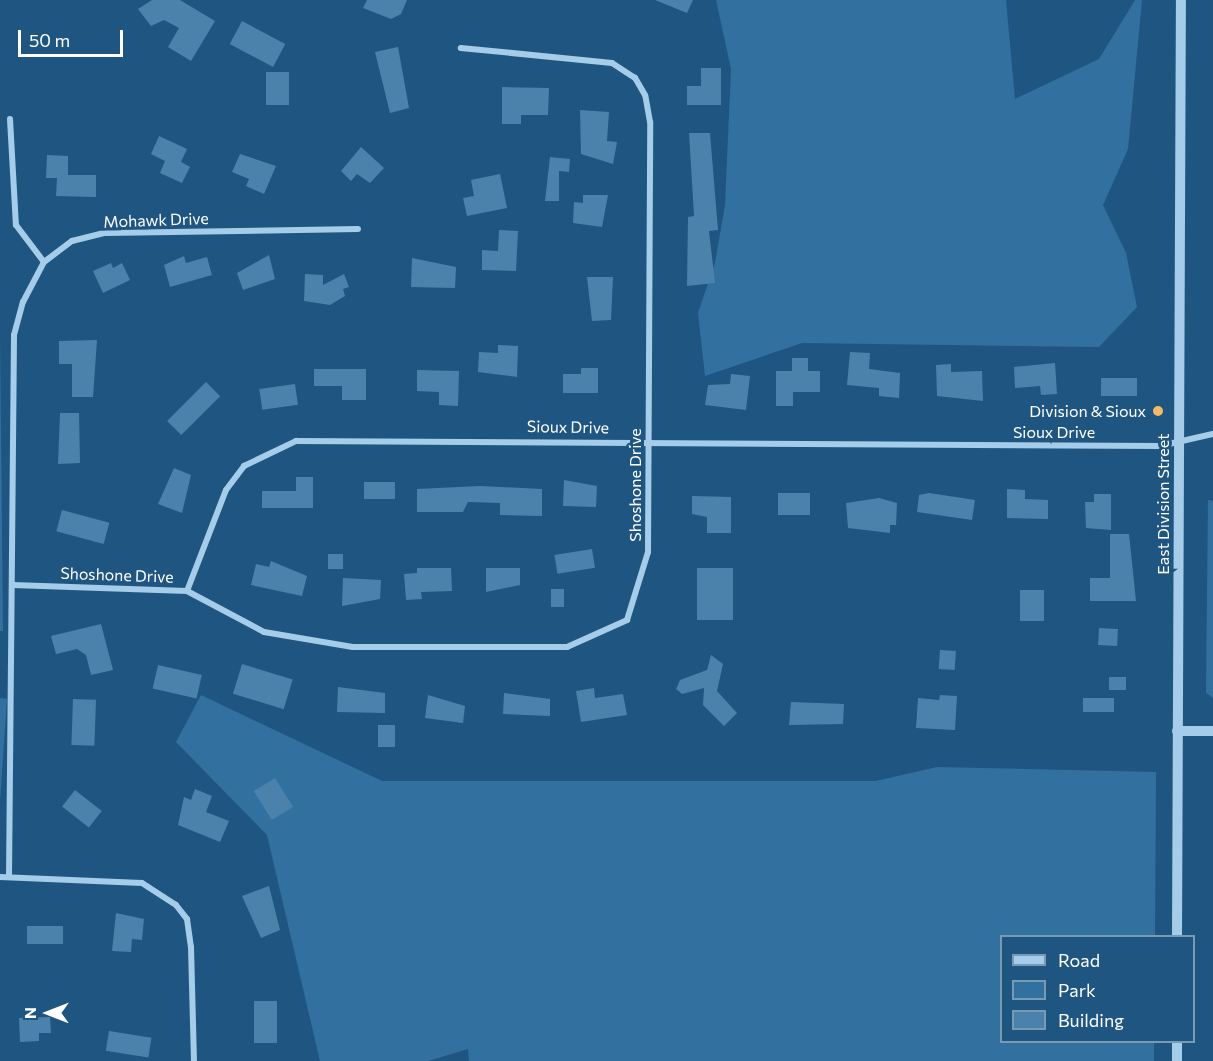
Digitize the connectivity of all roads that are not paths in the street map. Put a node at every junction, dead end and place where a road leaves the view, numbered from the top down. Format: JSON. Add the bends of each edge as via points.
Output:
{"nodes":[{"id":1,"x":1181,"y":0,"type":"edge"},
{"id":2,"x":462,"y":48,"type":"dead end"},
{"id":3,"x":10,"y":119,"type":"dead end"},
{"id":4,"x":358,"y":229,"type":"dead end"},
{"id":5,"x":44,"y":262,"type":"junction"},
{"id":6,"x":1213,"y":434,"type":"edge"},
{"id":7,"x":1178,"y":441,"type":"junction"},
{"id":8,"x":648,"y":442,"type":"junction"},
{"id":9,"x":13,"y":585,"type":"junction"},
{"id":10,"x":187,"y":591,"type":"junction"},
{"id":11,"x":1177,"y":731,"type":"junction"},
{"id":12,"x":1213,"y":731,"type":"edge"},
{"id":13,"x":9,"y":877,"type":"junction"},
{"id":14,"x":0,"y":878,"type":"edge"},
{"id":15,"x":1177,"y":935,"type":"edge"},
{"id":16,"x":1177,"y":1043,"type":"edge"},
{"id":17,"x":194,"y":1061,"type":"edge"},
{"id":18,"x":1177,"y":1061,"type":"edge"}],
"edges":[{"from":1,"to":7,"type":"street","name":"East Division Street"},
{"from":2,"to":8,"type":"street","name":"Shoshone Drive","via":[[587,56],[612,63],[635,78],[645,94],[650,122]]},
{"from":3,"to":5,"type":"street","via":[[16,225]]},
{"from":4,"to":5,"type":"street","name":"Mohawk Drive","via":[[105,233],[72,242]]},
{"from":5,"to":9,"type":"street","name":"Mohawk Drive","via":[[23,302],[14,335]]},
{"from":6,"to":7,"type":"street","name":"Sioux Drive"},
{"from":7,"to":8,"type":"street","name":"Sioux Drive","via":[[1160,446]]},
{"from":7,"to":11,"type":"street","name":"East Division Street"},
{"from":8,"to":10,"type":"street","name":"Sioux Drive","via":[[296,441],[244,466],[226,490]]},
{"from":8,"to":10,"type":"street","name":"Shoshone Drive","via":[[648,552],[627,620],[567,647],[353,647],[264,632]]},
{"from":9,"to":10,"type":"street","name":"Shoshone Drive"},
{"from":9,"to":13,"type":"street","name":"Mohawk Drive"},
{"from":11,"to":12,"type":"street"},
{"from":11,"to":15,"type":"street","name":"East Division Street"},
{"from":13,"to":14,"type":"street"},
{"from":13,"to":17,"type":"street","via":[[142,883],[176,905],[187,919],[191,947]]},
{"from":16,"to":18,"type":"street"}]}
